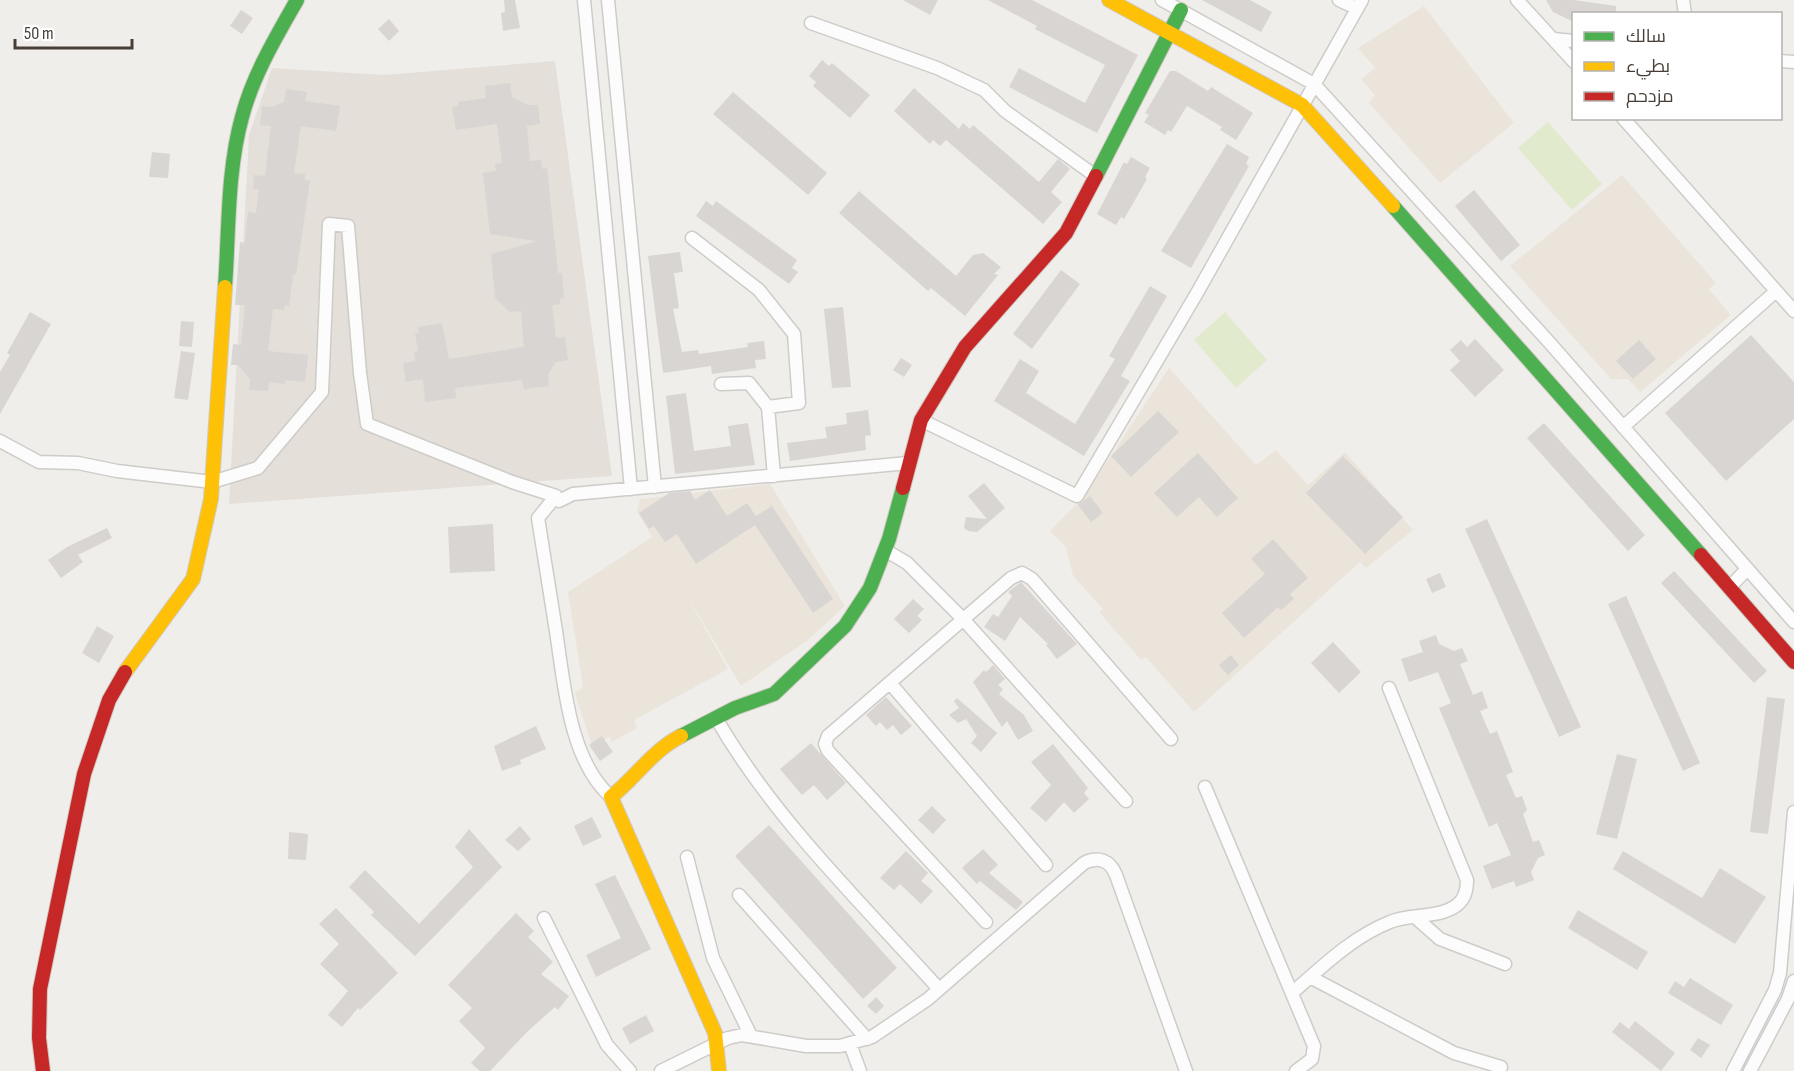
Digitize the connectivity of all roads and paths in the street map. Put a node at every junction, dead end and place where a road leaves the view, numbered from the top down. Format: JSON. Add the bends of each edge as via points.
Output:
{"nodes":[{"id":1,"x":297,"y":0,"type":"edge"},
{"id":2,"x":584,"y":0,"type":"edge"},
{"id":3,"x":608,"y":0,"type":"edge"},
{"id":4,"x":1109,"y":0,"type":"edge"},
{"id":5,"x":1161,"y":0,"type":"edge"},
{"id":6,"x":1339,"y":0,"type":"edge"},
{"id":7,"x":1517,"y":0,"type":"edge"},
{"id":8,"x":1359,"y":4,"type":"edge"},
{"id":9,"x":1180,"y":10,"type":"junction"},
{"id":10,"x":811,"y":23,"type":"dead end"},
{"id":11,"x":1169,"y":31,"type":"junction"},
{"id":12,"x":1553,"y":39,"type":"junction"},
{"id":13,"x":1572,"y":41,"type":"edge"},
{"id":14,"x":1572,"y":60,"type":"edge"},
{"id":15,"x":1314,"y":84,"type":"junction"},
{"id":16,"x":1302,"y":105,"type":"junction"},
{"id":17,"x":1625,"y":120,"type":"edge"},
{"id":18,"x":1094,"y":175,"type":"junction"},
{"id":19,"x":692,"y":238,"type":"dead end"},
{"id":20,"x":1775,"y":292,"type":"junction"},
{"id":21,"x":1794,"y":311,"type":"edge"},
{"id":22,"x":720,"y":384,"type":"dead end"},
{"id":23,"x":768,"y":407,"type":"junction"},
{"id":24,"x":921,"y":420,"type":"junction"},
{"id":25,"x":1623,"y":427,"type":"junction"},
{"id":26,"x":0,"y":441,"type":"edge"},
{"id":27,"x":908,"y":463,"type":"junction"},
{"id":28,"x":774,"y":476,"type":"junction"},
{"id":29,"x":212,"y":482,"type":"junction"},
{"id":30,"x":655,"y":487,"type":"junction"},
{"id":31,"x":631,"y":489,"type":"junction"},
{"id":32,"x":556,"y":496,"type":"junction"},
{"id":33,"x":885,"y":550,"type":"junction"},
{"id":34,"x":1747,"y":569,"type":"junction"},
{"id":35,"x":1730,"y":588,"type":"junction"},
{"id":36,"x":963,"y":619,"type":"junction"},
{"id":37,"x":1794,"y":622,"type":"edge"},
{"id":38,"x":1794,"y":662,"type":"edge"},
{"id":39,"x":890,"y":683,"type":"junction"},
{"id":40,"x":1389,"y":688,"type":"dead end"},
{"id":41,"x":716,"y":718,"type":"junction"},
{"id":42,"x":1172,"y":739,"type":"dead end"},
{"id":43,"x":1205,"y":787,"type":"dead end"},
{"id":44,"x":611,"y":797,"type":"junction"},
{"id":45,"x":1126,"y":801,"type":"dead end"},
{"id":46,"x":1794,"y":812,"type":"edge"},
{"id":47,"x":687,"y":857,"type":"dead end"},
{"id":48,"x":1046,"y":865,"type":"dead end"},
{"id":49,"x":739,"y":895,"type":"dead end"},
{"id":50,"x":1415,"y":917,"type":"junction"},
{"id":51,"x":544,"y":918,"type":"dead end"},
{"id":52,"x":986,"y":922,"type":"dead end"},
{"id":53,"x":1505,"y":964,"type":"dead end"},
{"id":54,"x":1310,"y":977,"type":"junction"},
{"id":55,"x":1794,"y":981,"type":"edge"},
{"id":56,"x":939,"y":989,"type":"junction"},
{"id":57,"x":1292,"y":993,"type":"junction"},
{"id":58,"x":750,"y":1034,"type":"junction"},
{"id":59,"x":867,"y":1039,"type":"junction"},
{"id":60,"x":717,"y":1043,"type":"junction"},
{"id":61,"x":850,"y":1044,"type":"junction"},
{"id":62,"x":1502,"y":1067,"type":"dead end"},
{"id":63,"x":44,"y":1071,"type":"edge"},
{"id":64,"x":630,"y":1071,"type":"edge"},
{"id":65,"x":661,"y":1071,"type":"edge"},
{"id":66,"x":718,"y":1071,"type":"edge"},
{"id":67,"x":860,"y":1071,"type":"edge"},
{"id":68,"x":1186,"y":1071,"type":"edge"},
{"id":69,"x":1296,"y":1071,"type":"edge"},
{"id":70,"x":1733,"y":1071,"type":"edge"},
{"id":71,"x":1750,"y":1071,"type":"edge"}],
"edges":[{"from":1,"to":29,"type":"street","via":[[264,58],[242,115],[236,146]]},
{"from":2,"to":31,"type":"street"},
{"from":3,"to":30,"type":"street"},
{"from":4,"to":11,"type":"street"},
{"from":5,"to":9,"type":"street"},
{"from":6,"to":8,"type":"street"},
{"from":7,"to":12,"type":"street"},
{"from":8,"to":15,"type":"street"},
{"from":9,"to":11,"type":"street"},
{"from":9,"to":15,"type":"street"},
{"from":10,"to":18,"type":"street","via":[[937,68],[984,90],[1005,111]]},
{"from":11,"to":16,"type":"street"},
{"from":11,"to":18,"type":"street"},
{"from":12,"to":13,"type":"street"},
{"from":12,"to":14,"type":"street"},
{"from":15,"to":16,"type":"street"},
{"from":15,"to":25,"type":"street"},
{"from":16,"to":24,"type":"street","via":[[1077,496]]},
{"from":16,"to":35,"type":"street"},
{"from":17,"to":20,"type":"street"},
{"from":18,"to":24,"type":"street","via":[[1065,233],[965,347]]},
{"from":19,"to":23,"type":"street","via":[[759,290],[794,334],[799,403]]},
{"from":20,"to":21,"type":"street"},
{"from":20,"to":25,"type":"street"},
{"from":22,"to":23,"type":"street","via":[[749,383]]},
{"from":23,"to":28,"type":"street"},
{"from":24,"to":27,"type":"street"},
{"from":25,"to":34,"type":"street"},
{"from":26,"to":29,"type":"street","via":[[39,462],[78,463]]},
{"from":27,"to":28,"type":"street"},
{"from":27,"to":33,"type":"street"},
{"from":28,"to":30,"type":"street"},
{"from":29,"to":32,"type":"street","via":[[258,468],[322,392],[329,224],[348,226],[367,424]]},
{"from":29,"to":63,"type":"street","via":[[193,579],[134,656],[109,700],[84,774],[40,989],[39,1038]]},
{"from":30,"to":31,"type":"street"},
{"from":31,"to":32,"type":"street","via":[[573,494],[559,501]]},
{"from":32,"to":44,"type":"street","via":[[538,518],[569,713],[587,765]]},
{"from":33,"to":36,"type":"street","via":[[907,563]]},
{"from":33,"to":41,"type":"street","via":[[870,588],[844,626],[815,657],[774,694]]},
{"from":34,"to":35,"type":"street"},
{"from":34,"to":37,"type":"street"},
{"from":35,"to":38,"type":"street"},
{"from":36,"to":39,"type":"street"},
{"from":36,"to":42,"type":"street","via":[[1016,574],[1028,575]]},
{"from":36,"to":45,"type":"street"},
{"from":39,"to":48,"type":"street"},
{"from":39,"to":52,"type":"street","via":[[828,736],[826,748]]},
{"from":40,"to":50,"type":"street","via":[[1467,880],[1466,893],[1455,907]]},
{"from":41,"to":44,"type":"street","via":[[665,744]]},
{"from":41,"to":56,"type":"street","via":[[769,798]]},
{"from":43,"to":57,"type":"street"},
{"from":44,"to":60,"type":"street"},
{"from":46,"to":70,"type":"street","via":[[1780,973]]},
{"from":47,"to":58,"type":"street","via":[[713,958]]},
{"from":49,"to":59,"type":"street"},
{"from":50,"to":53,"type":"street","via":[[1440,939]]},
{"from":50,"to":54,"type":"street","via":[[1391,921],[1370,933]]},
{"from":51,"to":64,"type":"street","via":[[607,1045]]},
{"from":54,"to":57,"type":"street"},
{"from":54,"to":62,"type":"street","via":[[1454,1053]]},
{"from":55,"to":71,"type":"street"},
{"from":56,"to":59,"type":"street"},
{"from":56,"to":68,"type":"street","via":[[1084,863],[1103,860],[1116,874]]},
{"from":57,"to":69,"type":"street","via":[[1314,1046],[1312,1059]]},
{"from":58,"to":60,"type":"street"},
{"from":58,"to":61,"type":"street","via":[[799,1045]]},
{"from":59,"to":61,"type":"street"},
{"from":60,"to":65,"type":"street"},
{"from":60,"to":66,"type":"street"},
{"from":61,"to":67,"type":"street"}]}
